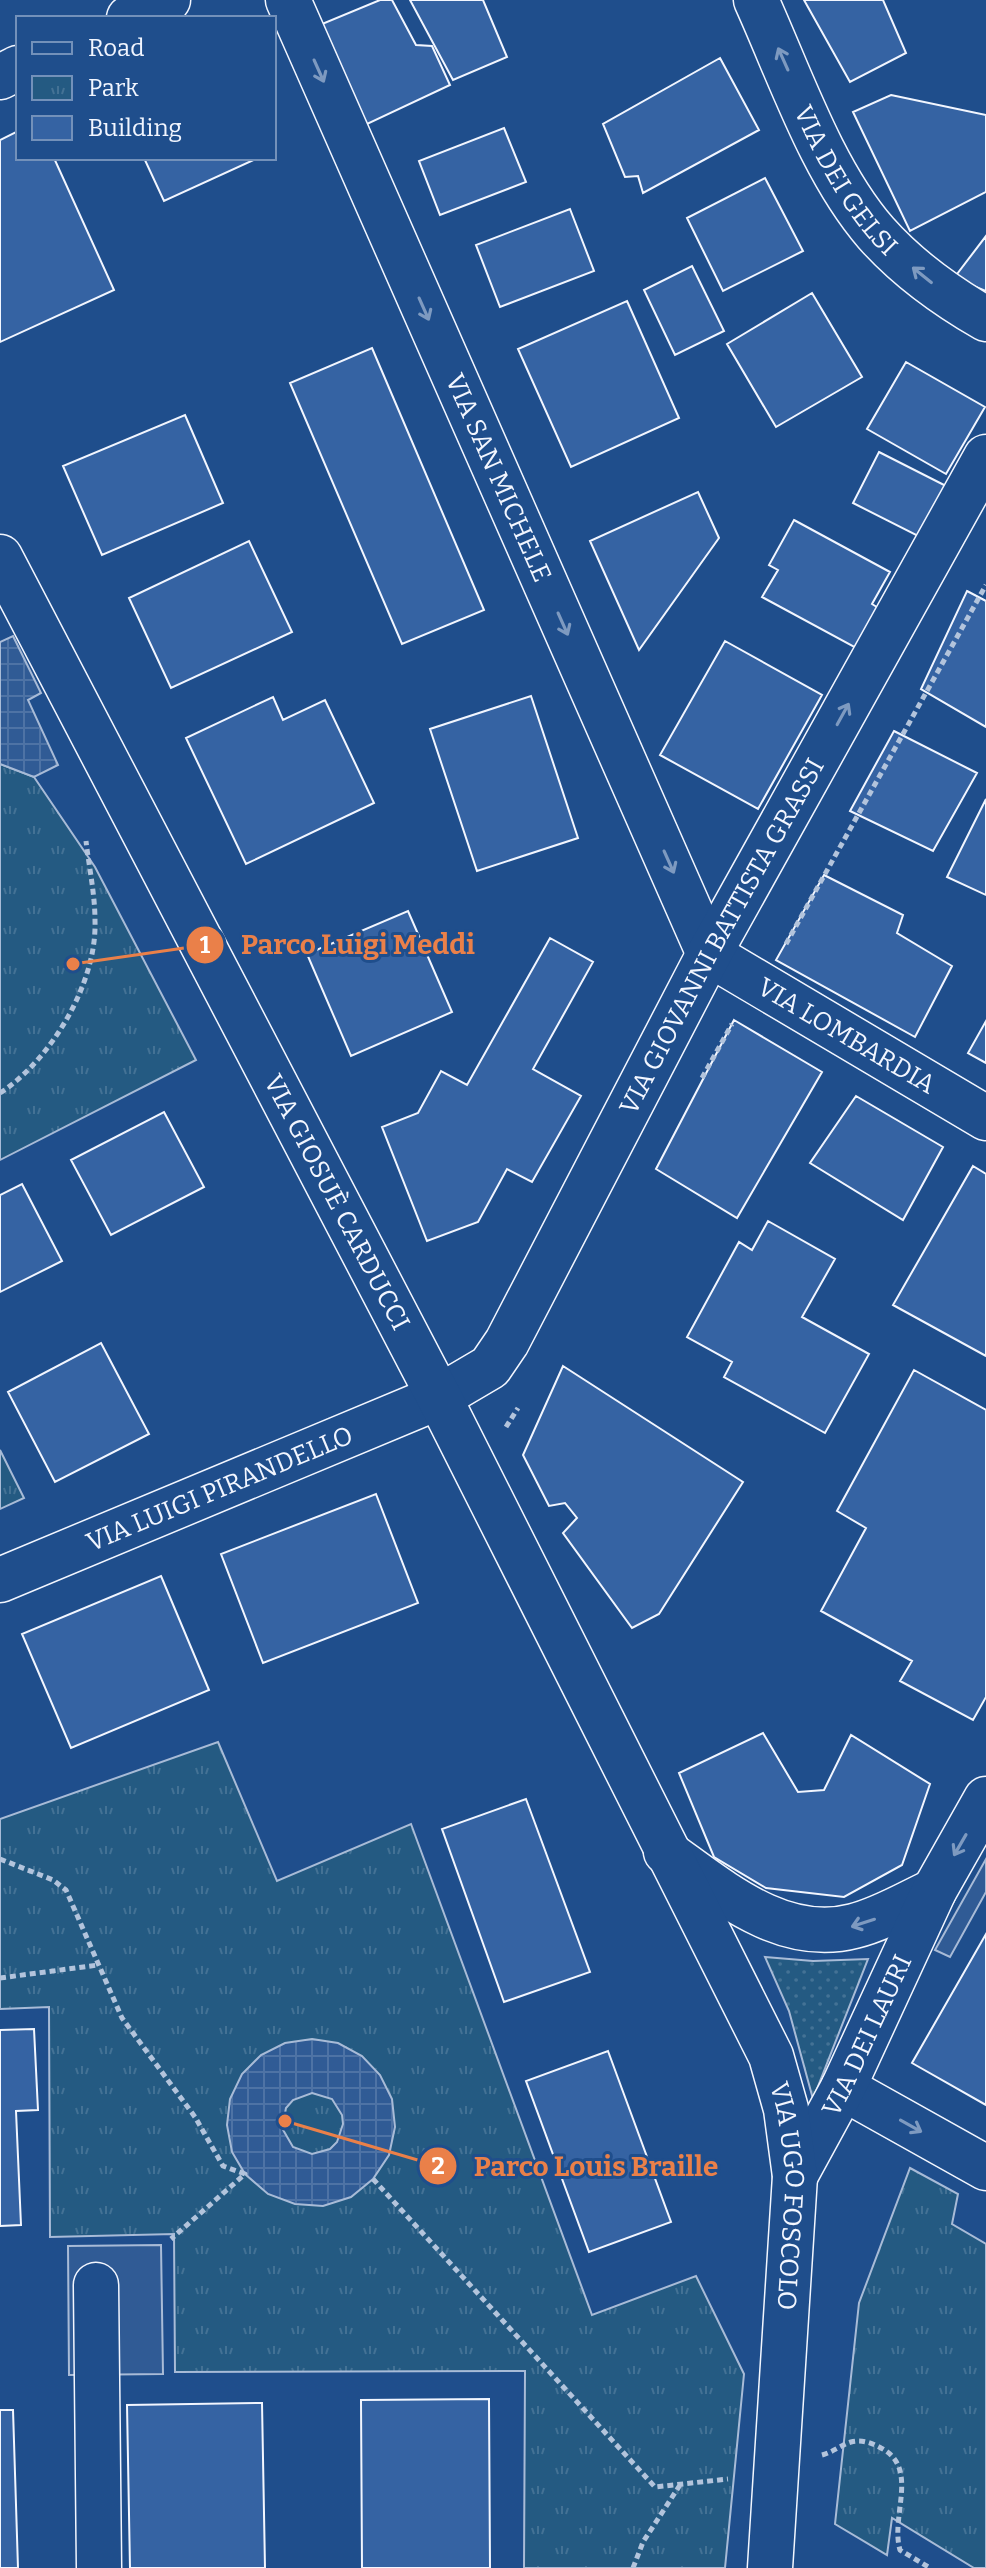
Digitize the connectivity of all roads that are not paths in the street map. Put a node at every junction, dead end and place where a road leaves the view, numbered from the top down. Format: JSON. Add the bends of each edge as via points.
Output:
{"nodes":[{"id":1,"x":168,"y":0,"type":"edge"},
{"id":2,"x":288,"y":0,"type":"edge"},
{"id":3,"x":756,"y":0,"type":"edge"},
{"id":4,"x":133,"y":16,"type":"edge"},
{"id":5,"x":986,"y":319,"type":"edge"},
{"id":6,"x":986,"y":457,"type":"edge"},
{"id":7,"x":0,"y":557,"type":"edge"},
{"id":8,"x":709,"y":954,"type":"junction"},
{"id":9,"x":986,"y":1118,"type":"edge"},
{"id":10,"x":439,"y":1397,"type":"junction"},
{"id":11,"x":0,"y":1580,"type":"edge"},
{"id":12,"x":986,"y":1799,"type":"edge"},
{"id":13,"x":666,"y":1852,"type":"junction"},
{"id":14,"x":934,"y":1891,"type":"junction"},
{"id":15,"x":843,"y":2088,"type":"junction"},
{"id":16,"x":986,"y":2168,"type":"edge"},
{"id":17,"x":795,"y":2176,"type":"junction"},
{"id":18,"x":96,"y":2285,"type":"dead end"},
{"id":19,"x":772,"y":2567,"type":"edge"},
{"id":20,"x":99,"y":2568,"type":"edge"}],
"edges":[{"from":1,"to":4,"type":"street"},
{"from":2,"to":8,"type":"street","name":"VIA SAN MICHELE","one_way":true},
{"from":5,"to":3,"type":"street","name":"VIA DEI GELSI","one_way":true,"via":[[900,258],[859,212],[823,148]]},
{"from":8,"to":6,"type":"street","name":"VIA GIOVANNI BATTISTA GRASSI","one_way":true},
{"from":7,"to":10,"type":"street","name":"VIA GIOSUÈ CARDUCCI"},
{"from":8,"to":9,"type":"street","name":"VIA LOMBARDIA"},
{"from":8,"to":10,"type":"street","name":"VIA GIOVANNI BATTISTA GRASSI","via":[[507,1342],[490,1367]]},
{"from":10,"to":11,"type":"street","name":"VIA LUIGI PIRANDELLO"},
{"from":10,"to":13,"type":"street","name":"VIA GIOSUÈ CARDUCCI"},
{"from":12,"to":14,"type":"street","name":"VIA DEI LAURI","one_way":true},
{"from":14,"to":13,"type":"street","name":"VIA DEI LAURI","one_way":true,"via":[[855,1926],[800,1928],[743,1906]]},
{"from":13,"to":17,"type":"street","name":"VIA UGO FOSCOLO","via":[[771,2056],[786,2109]]},
{"from":14,"to":15,"type":"street","name":"VIA DEI LAURI"},
{"from":15,"to":16,"type":"street","one_way":true},
{"from":15,"to":17,"type":"street","name":"VIA DEI LAURI"},
{"from":17,"to":19,"type":"street","name":"VIA UGO FOSCOLO"},
{"from":18,"to":20,"type":"street"}]}
